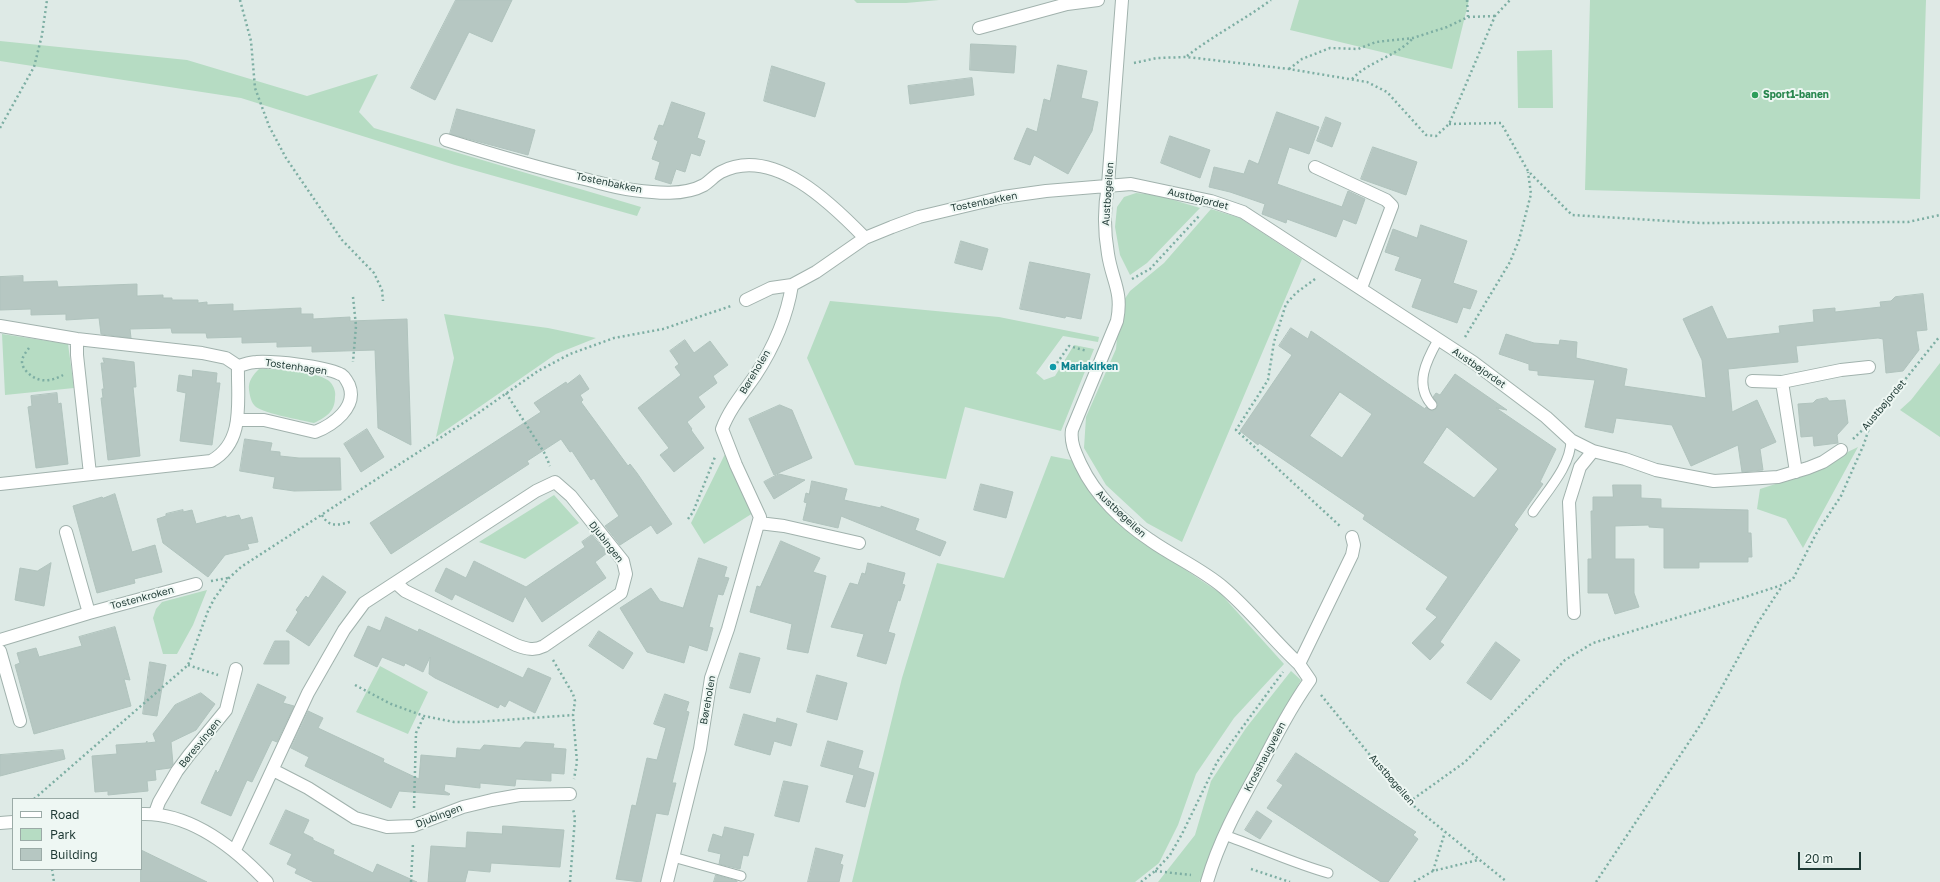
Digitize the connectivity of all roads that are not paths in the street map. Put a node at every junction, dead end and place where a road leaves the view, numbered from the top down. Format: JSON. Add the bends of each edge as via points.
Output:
{"nodes":[{"id":1,"x":1098,"y":0,"type":"edge"},
{"id":2,"x":1122,"y":0,"type":"edge"},
{"id":3,"x":979,"y":28,"type":"dead end"},
{"id":4,"x":446,"y":140,"type":"dead end"},
{"id":5,"x":1315,"y":167,"type":"dead end"},
{"id":6,"x":1108,"y":185,"type":"junction"},
{"id":7,"x":865,"y":238,"type":"junction"},
{"id":8,"x":792,"y":285,"type":"junction"},
{"id":9,"x":1361,"y":288,"type":"junction"},
{"id":10,"x":746,"y":300,"type":"road end"},
{"id":11,"x":0,"y":326,"type":"edge"},
{"id":12,"x":78,"y":339,"type":"junction"},
{"id":13,"x":1438,"y":340,"type":"junction"},
{"id":14,"x":238,"y":366,"type":"junction"},
{"id":15,"x":1869,"y":367,"type":"dead end"},
{"id":16,"x":1752,"y":381,"type":"dead end"},
{"id":17,"x":1782,"y":382,"type":"junction"},
{"id":18,"x":1432,"y":406,"type":"dead end"},
{"id":19,"x":238,"y":420,"type":"junction"},
{"id":20,"x":1571,"y":440,"type":"junction"},
{"id":21,"x":1840,"y":450,"type":"road end"},
{"id":22,"x":1593,"y":451,"type":"junction"},
{"id":23,"x":1796,"y":472,"type":"junction"},
{"id":24,"x":90,"y":474,"type":"junction"},
{"id":25,"x":0,"y":484,"type":"edge"},
{"id":26,"x":1532,"y":512,"type":"dead end"},
{"id":27,"x":759,"y":523,"type":"junction"},
{"id":28,"x":66,"y":532,"type":"dead end"},
{"id":29,"x":1352,"y":537,"type":"road end"},
{"id":30,"x":859,"y":543,"type":"dead end"},
{"id":31,"x":396,"y":583,"type":"junction"},
{"id":32,"x":196,"y":584,"type":"dead end"},
{"id":33,"x":89,"y":613,"type":"junction"},
{"id":34,"x":1574,"y":613,"type":"dead end"},
{"id":35,"x":0,"y":640,"type":"edge"},
{"id":36,"x":0,"y":651,"type":"edge"},
{"id":37,"x":1296,"y":662,"type":"junction"},
{"id":38,"x":236,"y":669,"type":"dead end"},
{"id":39,"x":1310,"y":680,"type":"joint"},
{"id":40,"x":20,"y":721,"type":"dead end"},
{"id":41,"x":273,"y":770,"type":"junction"},
{"id":42,"x":570,"y":794,"type":"road end"},
{"id":43,"x":155,"y":813,"type":"junction"},
{"id":44,"x":142,"y":814,"type":"edge"},
{"id":45,"x":12,"y":822,"type":"edge"},
{"id":46,"x":0,"y":823,"type":"edge"},
{"id":47,"x":1224,"y":835,"type":"junction"},
{"id":48,"x":235,"y":850,"type":"junction"},
{"id":49,"x":673,"y":857,"type":"junction"},
{"id":50,"x":1328,"y":873,"type":"dead end"},
{"id":51,"x":741,"y":876,"type":"dead end"},
{"id":52,"x":1207,"y":880,"type":"edge"},
{"id":53,"x":267,"y":882,"type":"edge"},
{"id":54,"x":667,"y":882,"type":"edge"}],
"edges":[{"from":1,"to":3,"type":"street","via":[[1067,4]]},
{"from":2,"to":6,"type":"street","name":"Austbøgeilen"},
{"from":4,"to":7,"type":"street","name":"Tostenbakken","via":[[515,162],[633,190],[689,192],[704,185],[721,172],[742,165],[768,168],[791,176],[846,219]]},
{"from":5,"to":9,"type":"street","via":[[1386,200],[1392,206]]},
{"from":6,"to":7,"type":"street","name":"Tostenbakken","via":[[1010,196],[962,206],[919,217]]},
{"from":6,"to":9,"type":"street","name":"Austbøjordet","via":[[1131,184],[1243,212]]},
{"from":6,"to":37,"type":"street","name":"Austbøgeilen","via":[[1105,225],[1108,253],[1120,306],[1117,321],[1074,423],[1071,438],[1077,458],[1093,488],[1120,514],[1150,540],[1225,588]]},
{"from":7,"to":8,"type":"street","name":"Tostenbakken","via":[[816,272]]},
{"from":8,"to":10,"type":"street","via":[[772,288]]},
{"from":8,"to":27,"type":"street","name":"Børeholen","via":[[782,323],[763,364],[722,429],[757,508]]},
{"from":9,"to":13,"type":"street","name":"Austbøjordet"},
{"from":11,"to":12,"type":"street"},
{"from":12,"to":14,"type":"street","via":[[202,353],[226,358]]},
{"from":12,"to":24,"type":"street"},
{"from":13,"to":18,"type":"lane","via":[[1422,379],[1425,397]]},
{"from":13,"to":20,"type":"street","name":"Austbøjordet","via":[[1473,362],[1546,417]]},
{"from":14,"to":19,"type":"street"},
{"from":14,"to":19,"type":"street","name":"Tostenhagen","via":[[254,362],[319,368],[341,374],[348,382],[351,396],[349,406],[331,423],[315,432],[264,420]]},
{"from":15,"to":17,"type":"street","via":[[1834,371]]},
{"from":16,"to":17,"type":"street"},
{"from":17,"to":23,"type":"street"},
{"from":19,"to":24,"type":"street","via":[[226,448],[211,460]]},
{"from":20,"to":22,"type":"street","name":"Austbøjordet"},
{"from":20,"to":26,"type":"lane","via":[[1571,451],[1565,466]]},
{"from":21,"to":23,"type":"street","name":"Austbøjordet","via":[[1823,462]]},
{"from":22,"to":23,"type":"street","name":"Austbøjordet","via":[[1656,470],[1714,481],[1778,477]]},
{"from":22,"to":34,"type":"street","via":[[1580,467],[1570,502]]},
{"from":24,"to":25,"type":"street"},
{"from":27,"to":30,"type":"street"},
{"from":27,"to":49,"type":"street","name":"Børeholen","via":[[711,678],[700,749]]},
{"from":28,"to":33,"type":"street"},
{"from":29,"to":37,"type":"street","via":[[1352,555]]},
{"from":31,"to":31,"type":"street","name":"Djubingen","via":[[555,482],[572,496],[623,561],[626,574],[621,593],[544,646],[531,650],[404,591]]},
{"from":31,"to":41,"type":"street","via":[[364,603],[344,630],[294,720]]},
{"from":32,"to":33,"type":"street","name":"Tostenkroken"},
{"from":33,"to":35,"type":"street","name":"Tostenkroken"},
{"from":36,"to":40,"type":"street"},
{"from":37,"to":39,"type":"street","name":"Austbøgeilen"},
{"from":38,"to":43,"type":"street","name":"Børesvingen","via":[[226,710],[185,760]]},
{"from":39,"to":47,"type":"street","name":"Krosshaugveien","via":[[1285,719]]},
{"from":41,"to":42,"type":"street","name":"Djubingen","via":[[308,788],[355,818],[387,827],[413,826],[463,807],[492,800],[520,795]]},
{"from":41,"to":48,"type":"street"},
{"from":43,"to":44,"type":"street"},
{"from":43,"to":48,"type":"street","via":[[192,826]]},
{"from":45,"to":46,"type":"street"},
{"from":47,"to":50,"type":"lane","via":[[1305,867]]},
{"from":47,"to":52,"type":"street","name":"Krosshaugveien"},
{"from":48,"to":53,"type":"street"},
{"from":49,"to":51,"type":"lane"},
{"from":49,"to":54,"type":"street","name":"Børeholen"}]}
